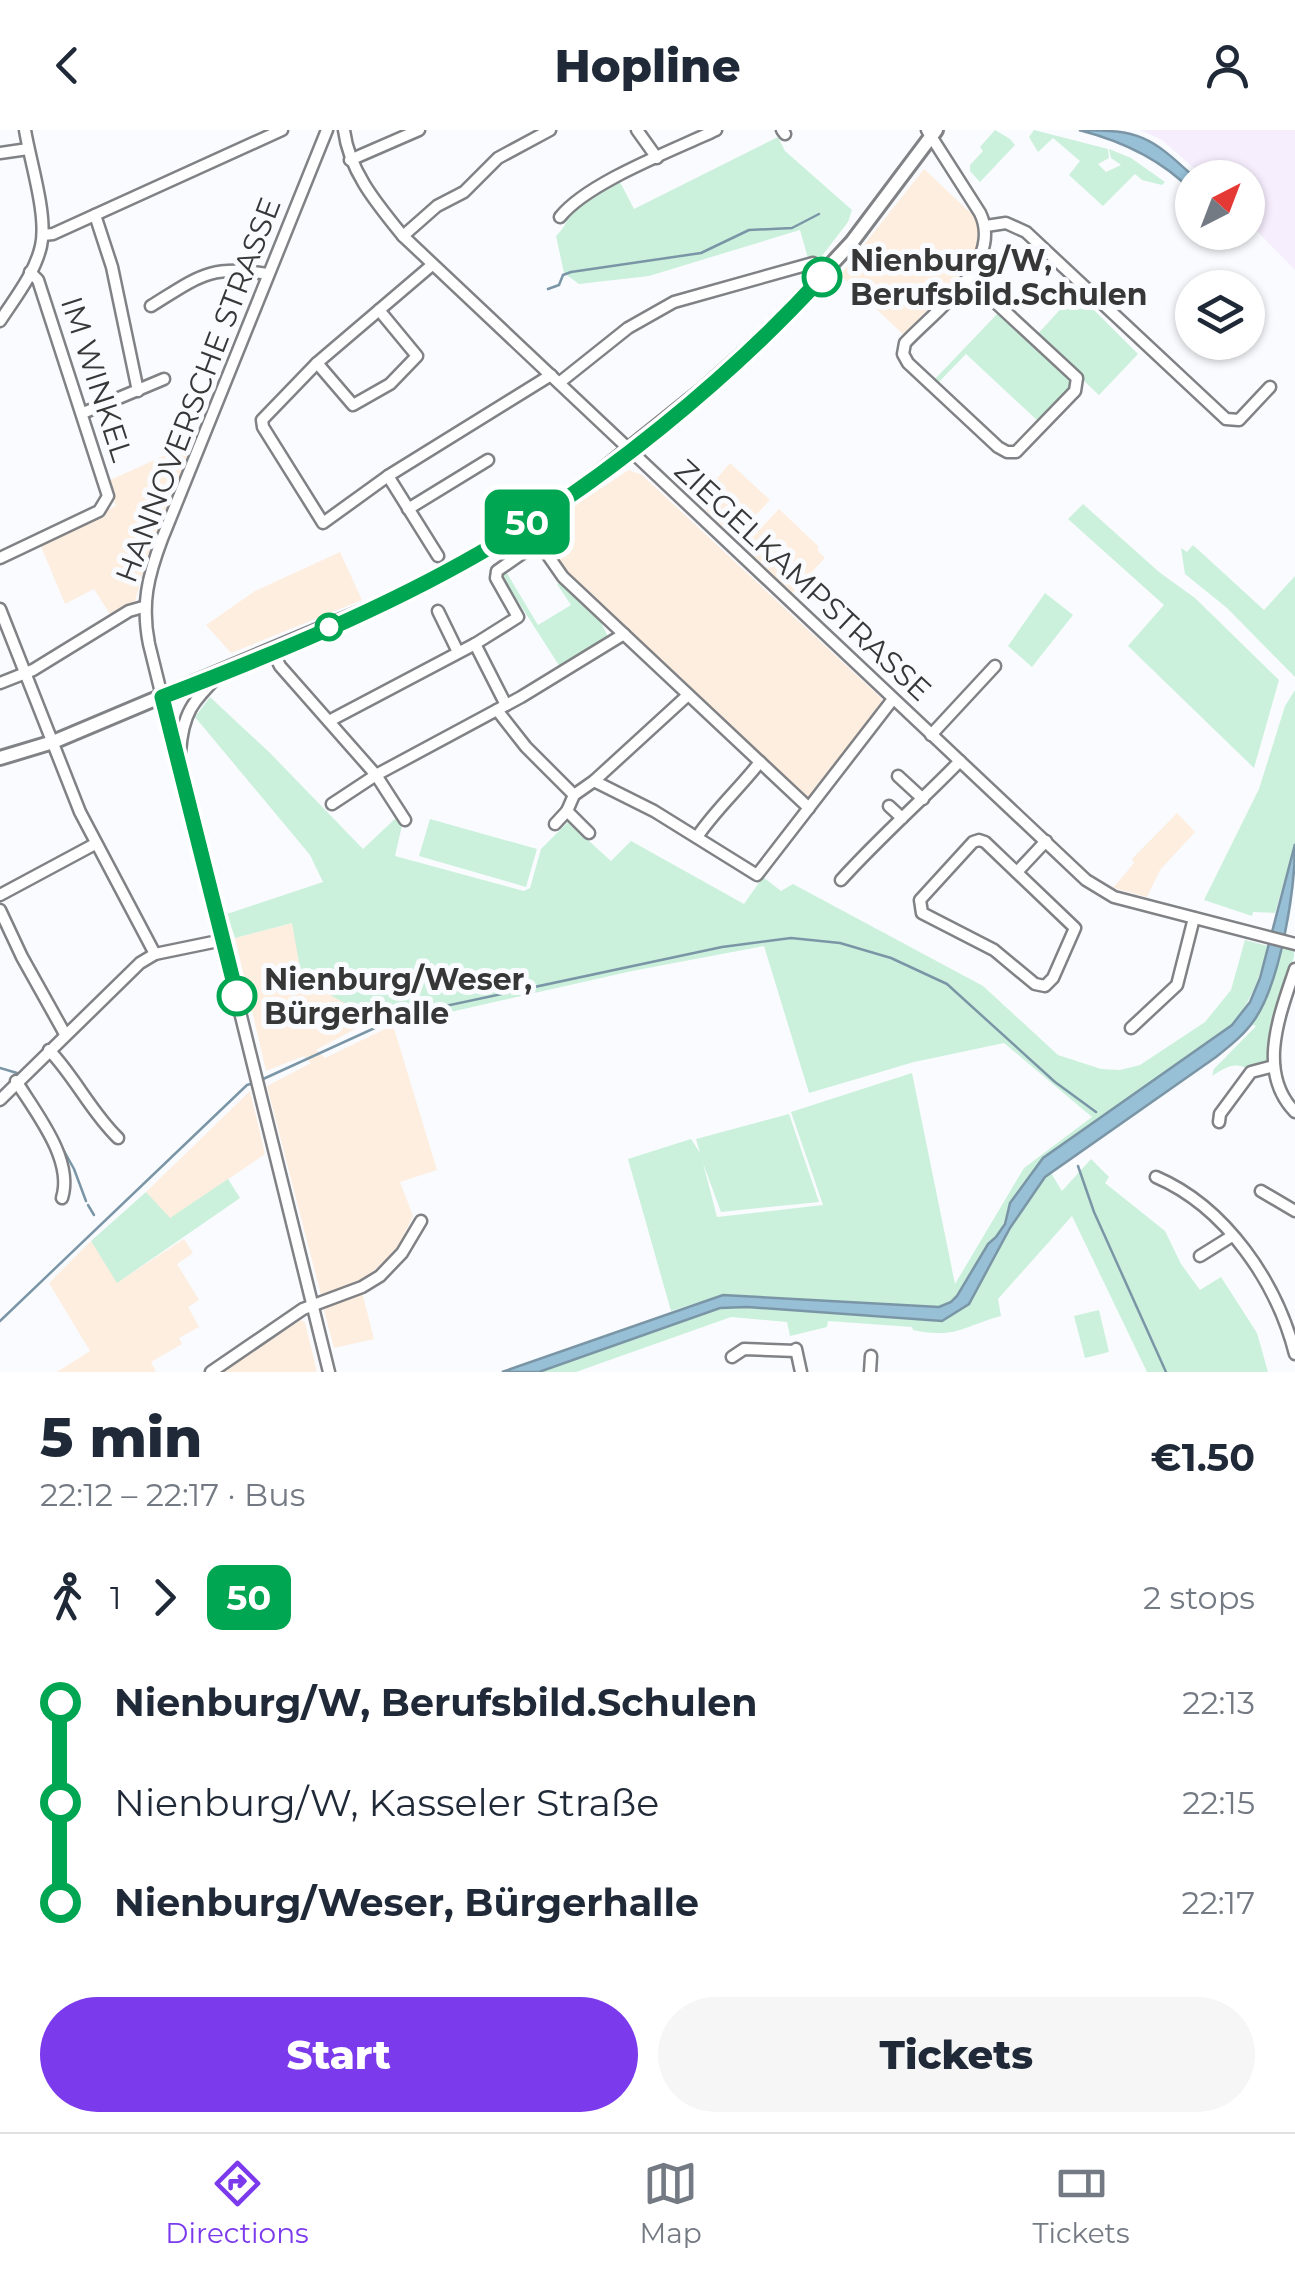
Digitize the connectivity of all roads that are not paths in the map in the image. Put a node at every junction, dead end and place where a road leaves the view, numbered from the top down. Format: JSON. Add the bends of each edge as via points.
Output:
{"nodes":[{"id":1,"x":25,"y":130,"type":"edge"},
{"id":2,"x":282,"y":130,"type":"edge"},
{"id":3,"x":327,"y":130,"type":"edge"},
{"id":4,"x":344,"y":130,"type":"edge"},
{"id":5,"x":418,"y":130,"type":"edge"},
{"id":6,"x":550,"y":130,"type":"edge"},
{"id":7,"x":637,"y":130,"type":"edge"},
{"id":8,"x":716,"y":130,"type":"edge"},
{"id":9,"x":932,"y":132,"type":"edge"},
{"id":10,"x":321,"y":142,"type":"junction"},
{"id":11,"x":28,"y":149,"type":"junction"},
{"id":12,"x":0,"y":153,"type":"edge"},
{"id":13,"x":349,"y":155,"type":"junction"},
{"id":14,"x":657,"y":158,"type":"junction"},
{"id":15,"x":95,"y":214,"type":"junction"},
{"id":16,"x":560,"y":217,"type":"dead end"},
{"id":17,"x":986,"y":226,"type":"junction"},
{"id":18,"x":43,"y":235,"type":"junction"},
{"id":19,"x":403,"y":236,"type":"junction"},
{"id":20,"x":432,"y":265,"type":"junction"},
{"id":21,"x":827,"y":271,"type":"junction"},
{"id":22,"x":30,"y":272,"type":"junction"},
{"id":23,"x":267,"y":274,"type":"junction"},
{"id":24,"x":968,"y":277,"type":"junction"},
{"id":25,"x":151,"y":306,"type":"dead end"},
{"id":26,"x":379,"y":310,"type":"junction"},
{"id":27,"x":0,"y":321,"type":"edge"},
{"id":28,"x":317,"y":363,"type":"junction"},
{"id":29,"x":555,"y":379,"type":"junction"},
{"id":30,"x":164,"y":380,"type":"dead end"},
{"id":31,"x":1270,"y":387,"type":"dead end"},
{"id":32,"x":138,"y":391,"type":"junction"},
{"id":33,"x":83,"y":414,"type":"junction"},
{"id":34,"x":629,"y":451,"type":"junction"},
{"id":35,"x":488,"y":460,"type":"dead end"},
{"id":36,"x":388,"y":476,"type":"junction"},
{"id":37,"x":408,"y":509,"type":"junction"},
{"id":38,"x":526,"y":524,"type":"junction"},
{"id":39,"x":537,"y":543,"type":"junction"},
{"id":40,"x":438,"y":556,"type":"dead end"},
{"id":41,"x":0,"y":558,"type":"edge"},
{"id":42,"x":144,"y":607,"type":"junction"},
{"id":43,"x":0,"y":610,"type":"edge"},
{"id":44,"x":438,"y":611,"type":"dead end"},
{"id":45,"x":624,"y":634,"type":"junction"},
{"id":46,"x":474,"y":644,"type":"junction"},
{"id":47,"x":272,"y":650,"type":"junction"},
{"id":48,"x":458,"y":652,"type":"junction"},
{"id":49,"x":995,"y":666,"type":"dead end"},
{"id":50,"x":221,"y":672,"type":"junction"},
{"id":51,"x":26,"y":673,"type":"junction"},
{"id":52,"x":0,"y":683,"type":"edge"},
{"id":53,"x":688,"y":696,"type":"junction"},
{"id":54,"x":162,"y":697,"type":"junction"},
{"id":55,"x":892,"y":698,"type":"junction"},
{"id":56,"x":502,"y":708,"type":"junction"},
{"id":57,"x":330,"y":720,"type":"junction"},
{"id":58,"x":931,"y":735,"type":"junction"},
{"id":59,"x":53,"y":742,"type":"junction"},
{"id":60,"x":0,"y":758,"type":"edge"},
{"id":61,"x":180,"y":760,"type":"junction"},
{"id":62,"x":960,"y":761,"type":"junction"},
{"id":63,"x":760,"y":762,"type":"junction"},
{"id":64,"x":376,"y":775,"type":"junction"},
{"id":65,"x":898,"y":776,"type":"dead end"},
{"id":66,"x":594,"y":781,"type":"junction"},
{"id":67,"x":574,"y":796,"type":"junction"},
{"id":68,"x":923,"y":799,"type":"junction"},
{"id":69,"x":332,"y":804,"type":"dead end"},
{"id":70,"x":890,"y":806,"type":"dead end"},
{"id":71,"x":809,"y":808,"type":"junction"},
{"id":72,"x":568,"y":811,"type":"junction"},
{"id":73,"x":902,"y":818,"type":"junction"},
{"id":74,"x":405,"y":820,"type":"dead end"},
{"id":75,"x":556,"y":824,"type":"dead end"},
{"id":76,"x":589,"y":833,"type":"dead end"},
{"id":77,"x":696,"y":837,"type":"junction"},
{"id":78,"x":1046,"y":841,"type":"junction"},
{"id":79,"x":95,"y":844,"type":"junction"},
{"id":80,"x":1017,"y":872,"type":"junction"},
{"id":81,"x":841,"y":880,"type":"dead end"},
{"id":82,"x":0,"y":895,"type":"edge"},
{"id":83,"x":0,"y":910,"type":"edge"},
{"id":84,"x":1194,"y":918,"type":"junction"},
{"id":85,"x":223,"y":940,"type":"junction"},
{"id":86,"x":1290,"y":942,"type":"edge"},
{"id":87,"x":155,"y":954,"type":"junction"},
{"id":88,"x":1295,"y":970,"type":"edge"},
{"id":89,"x":1131,"y":1028,"type":"dead end"},
{"id":90,"x":65,"y":1034,"type":"junction"},
{"id":91,"x":49,"y":1050,"type":"junction"},
{"id":92,"x":1274,"y":1066,"type":"junction"},
{"id":93,"x":16,"y":1081,"type":"junction"},
{"id":94,"x":2,"y":1095,"type":"edge"},
{"id":95,"x":1295,"y":1112,"type":"edge"},
{"id":96,"x":1219,"y":1122,"type":"dead end"},
{"id":97,"x":118,"y":1138,"type":"dead end"},
{"id":98,"x":1156,"y":1177,"type":"dead end"},
{"id":99,"x":1261,"y":1192,"type":"dead end"},
{"id":100,"x":62,"y":1198,"type":"dead end"},
{"id":101,"x":1295,"y":1211,"type":"edge"},
{"id":102,"x":422,"y":1221,"type":"dead end"},
{"id":103,"x":1232,"y":1236,"type":"junction"},
{"id":104,"x":1200,"y":1256,"type":"dead end"},
{"id":105,"x":312,"y":1304,"type":"junction"},
{"id":106,"x":1291,"y":1318,"type":"edge"},
{"id":107,"x":1295,"y":1354,"type":"edge"},
{"id":108,"x":732,"y":1356,"type":"dead end"},
{"id":109,"x":870,"y":1356,"type":"dead end"},
{"id":110,"x":212,"y":1372,"type":"edge"},
{"id":111,"x":328,"y":1372,"type":"edge"},
{"id":112,"x":801,"y":1372,"type":"edge"},
{"id":113,"x":870,"y":1372,"type":"edge"}],
"edges":[{"from":1,"to":11,"type":"street"},
{"from":2,"to":15,"type":"street"},
{"from":3,"to":10,"type":"street","name":"HANNOVERSCHE STRASSE"},
{"from":4,"to":13,"type":"street","name":"ZIEGELKAMPSTRASSE"},
{"from":5,"to":13,"type":"street"},
{"from":6,"to":19,"type":"street","via":[[498,158]]},
{"from":7,"to":14,"type":"street"},
{"from":8,"to":14,"type":"street"},
{"from":9,"to":17,"type":"street"},
{"from":9,"to":21,"type":"main road"},
{"from":10,"to":13,"type":"street","via":[[334,138]]},
{"from":10,"to":23,"type":"street","name":"HANNOVERSCHE STRASSE"},
{"from":11,"to":12,"type":"street"},
{"from":11,"to":18,"type":"street"},
{"from":13,"to":19,"type":"street","name":"ZIEGELKAMPSTRASSE"},
{"from":14,"to":16,"type":"street","via":[[570,204]]},
{"from":15,"to":18,"type":"street"},
{"from":15,"to":32,"type":"street"},
{"from":17,"to":24,"type":"street","via":[[985,250]]},
{"from":17,"to":31,"type":"street","via":[[1006,223],[1026,232],[1230,421],[1245,416]]},
{"from":18,"to":22,"type":"street"},
{"from":19,"to":20,"type":"street","name":"ZIEGELKAMPSTRASSE"},
{"from":20,"to":26,"type":"street"},
{"from":20,"to":29,"type":"street","name":"ZIEGELKAMPSTRASSE"},
{"from":21,"to":29,"type":"street","via":[[814,263],[674,302]]},
{"from":21,"to":34,"type":"main road","via":[[761,338]]},
{"from":22,"to":27,"type":"street"},
{"from":22,"to":33,"type":"street","name":"IM WINKEL"},
{"from":23,"to":25,"type":"street","via":[[207,272]]},
{"from":23,"to":42,"type":"street","name":"HANNOVERSCHE STRASSE","via":[[155,559]]},
{"from":24,"to":24,"type":"street","via":[[903,354],[998,447],[1016,452],[1074,391],[1076,378]]},
{"from":26,"to":28,"type":"street"},
{"from":26,"to":28,"type":"street","via":[[417,356],[399,376],[353,406]]},
{"from":28,"to":36,"type":"street","via":[[262,424],[323,523]]},
{"from":29,"to":34,"type":"street","name":"ZIEGELKAMPSTRASSE"},
{"from":29,"to":36,"type":"street"},
{"from":30,"to":32,"type":"street"},
{"from":32,"to":33,"type":"street"},
{"from":33,"to":41,"type":"street","name":"IM WINKEL","via":[[107,488],[105,504]]},
{"from":34,"to":38,"type":"main road"},
{"from":34,"to":55,"type":"street","name":"ZIEGELKAMPSTRASSE"},
{"from":35,"to":37,"type":"street"},
{"from":36,"to":37,"type":"street"},
{"from":37,"to":40,"type":"street"},
{"from":38,"to":39,"type":"street"},
{"from":38,"to":47,"type":"main road","via":[[445,572]]},
{"from":39,"to":45,"type":"street"},
{"from":39,"to":46,"type":"street","via":[[497,571],[518,616]]},
{"from":42,"to":51,"type":"street"},
{"from":42,"to":54,"type":"street","name":"HANNOVERSCHE STRASSE"},
{"from":43,"to":51,"type":"street"},
{"from":44,"to":48,"type":"street"},
{"from":45,"to":53,"type":"street"},
{"from":45,"to":56,"type":"street"},
{"from":46,"to":48,"type":"street"},
{"from":46,"to":56,"type":"street"},
{"from":47,"to":50,"type":"main road"},
{"from":47,"to":57,"type":"street"},
{"from":48,"to":57,"type":"street"},
{"from":49,"to":58,"type":"street"},
{"from":50,"to":54,"type":"main road"},
{"from":50,"to":61,"type":"street","via":[[187,710]]},
{"from":51,"to":52,"type":"street"},
{"from":51,"to":59,"type":"street"},
{"from":53,"to":63,"type":"street"},
{"from":53,"to":66,"type":"street"},
{"from":54,"to":59,"type":"main road"},
{"from":54,"to":61,"type":"street","name":"HANNOVERSCHE STRASSE"},
{"from":55,"to":58,"type":"street","name":"ZIEGELKAMPSTRASSE"},
{"from":55,"to":71,"type":"street"},
{"from":56,"to":64,"type":"street"},
{"from":56,"to":67,"type":"street","via":[[526,747]]},
{"from":57,"to":64,"type":"street"},
{"from":58,"to":62,"type":"street","name":"ZIEGELKAMPSTRASSE"},
{"from":59,"to":60,"type":"main road"},
{"from":59,"to":79,"type":"street"},
{"from":61,"to":85,"type":"street","name":"HANNOVERSCHE STRASSE"},
{"from":62,"to":68,"type":"street"},
{"from":62,"to":78,"type":"street","name":"ZIEGELKAMPSTRASSE"},
{"from":63,"to":71,"type":"street"},
{"from":63,"to":77,"type":"street"},
{"from":64,"to":69,"type":"street"},
{"from":64,"to":74,"type":"street"},
{"from":65,"to":68,"type":"street"},
{"from":66,"to":67,"type":"street"},
{"from":66,"to":77,"type":"street"},
{"from":67,"to":72,"type":"street"},
{"from":68,"to":73,"type":"street"},
{"from":70,"to":73,"type":"street"},
{"from":71,"to":77,"type":"street","via":[[757,875]]},
{"from":72,"to":75,"type":"street"},
{"from":72,"to":76,"type":"street"},
{"from":73,"to":81,"type":"street"},
{"from":78,"to":80,"type":"street"},
{"from":78,"to":84,"type":"street","name":"ZIEGELKAMPSTRASSE","via":[[1103,892]]},
{"from":79,"to":82,"type":"street"},
{"from":79,"to":87,"type":"street"},
{"from":80,"to":80,"type":"street","via":[[1074,928],[1045,986],[994,950],[922,914],[919,906],[979,840]]},
{"from":83,"to":90,"type":"street"},
{"from":84,"to":86,"type":"street","name":"ZIEGELKAMPSTRASSE"},
{"from":84,"to":89,"type":"street","via":[[1177,986]]},
{"from":85,"to":87,"type":"street"},
{"from":85,"to":105,"type":"street","name":"HANNOVERSCHE STRASSE"},
{"from":87,"to":90,"type":"street"},
{"from":88,"to":92,"type":"street"},
{"from":90,"to":91,"type":"street"},
{"from":91,"to":93,"type":"street"},
{"from":91,"to":97,"type":"street"},
{"from":92,"to":95,"type":"street"},
{"from":92,"to":96,"type":"street","via":[[1252,1072]]},
{"from":93,"to":94,"type":"street"},
{"from":93,"to":100,"type":"street","via":[[61,1161]]},
{"from":98,"to":103,"type":"street"},
{"from":99,"to":101,"type":"street"},
{"from":102,"to":105,"type":"street","via":[[380,1276]]},
{"from":103,"to":104,"type":"street"},
{"from":103,"to":106,"type":"street"},
{"from":105,"to":110,"type":"street"},
{"from":105,"to":111,"type":"street","name":"HANNOVERSCHE STRASSE"},
{"from":106,"to":107,"type":"street"},
{"from":108,"to":112,"type":"street","via":[[744,1349],[796,1347]]},
{"from":109,"to":113,"type":"street"}]}
